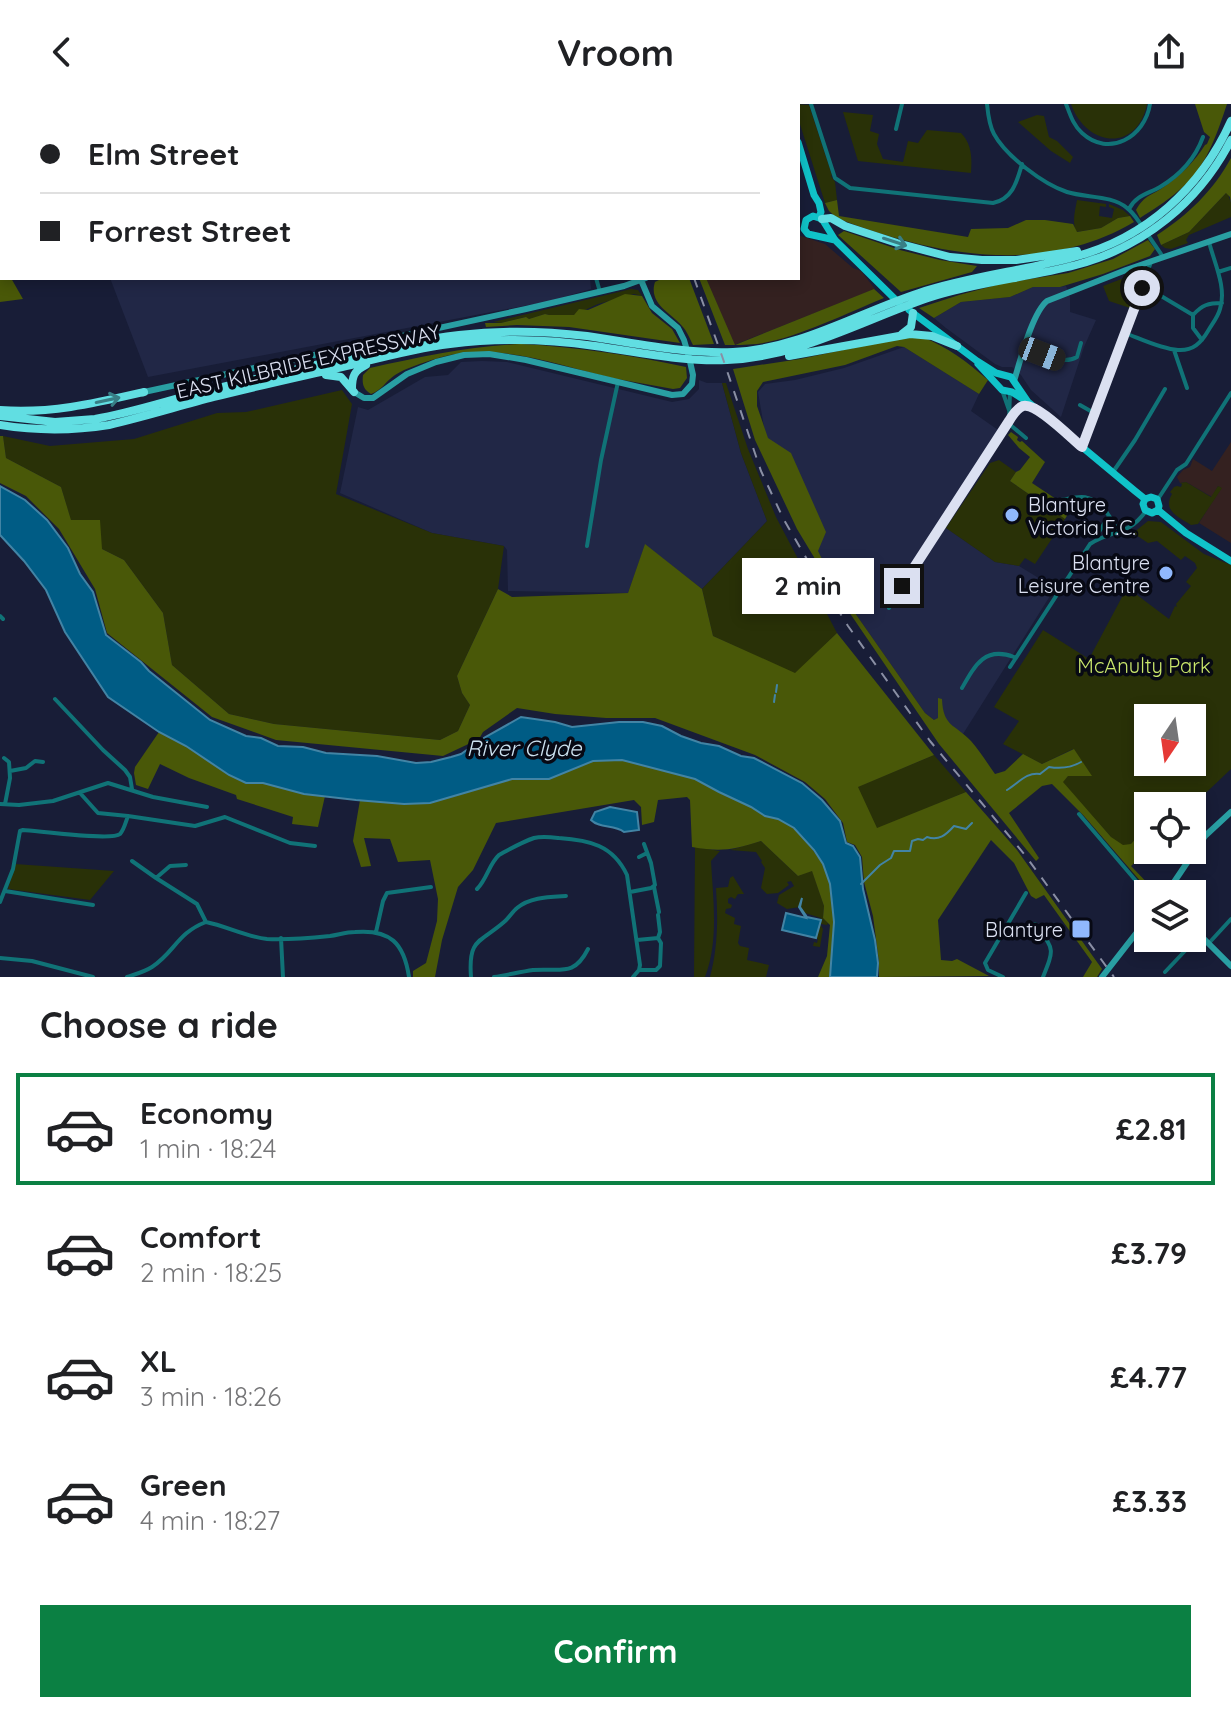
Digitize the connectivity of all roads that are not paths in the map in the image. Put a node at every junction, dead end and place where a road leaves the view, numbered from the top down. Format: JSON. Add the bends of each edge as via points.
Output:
{"nodes":[{"id":1,"x":811,"y":104,"type":"edge"},
{"id":2,"x":902,"y":104,"type":"edge"},
{"id":3,"x":987,"y":104,"type":"edge"},
{"id":4,"x":1066,"y":104,"type":"edge"},
{"id":5,"x":1150,"y":104,"type":"edge"},
{"id":6,"x":1231,"y":121,"type":"edge"},
{"id":7,"x":896,"y":129,"type":"dead end"},
{"id":8,"x":1203,"y":137,"type":"dead end"},
{"id":9,"x":1231,"y":140,"type":"edge"},
{"id":10,"x":800,"y":149,"type":"edge"},
{"id":11,"x":1022,"y":164,"type":"junction"},
{"id":12,"x":1129,"y":209,"type":"junction"},
{"id":13,"x":817,"y":219,"type":"junction"},
{"id":14,"x":1160,"y":220,"type":"junction"},
{"id":15,"x":800,"y":224,"type":"edge"},
{"id":16,"x":1231,"y":234,"type":"edge"},
{"id":17,"x":818,"y":235,"type":"junction"},
{"id":18,"x":1130,"y":239,"type":"junction"},
{"id":19,"x":835,"y":240,"type":"junction"},
{"id":20,"x":1209,"y":242,"type":"junction"},
{"id":21,"x":1113,"y":243,"type":"junction"},
{"id":22,"x":1164,"y":257,"type":"junction"},
{"id":23,"x":1151,"y":262,"type":"junction"},
{"id":24,"x":1231,"y":268,"type":"edge"},
{"id":25,"x":1218,"y":272,"type":"junction"},
{"id":26,"x":597,"y":280,"type":"edge"},
{"id":27,"x":640,"y":280,"type":"edge"},
{"id":28,"x":643,"y":280,"type":"edge"},
{"id":29,"x":1151,"y":290,"type":"dead end"},
{"id":30,"x":600,"y":292,"type":"junction"},
{"id":31,"x":1222,"y":303,"type":"junction"},
{"id":32,"x":910,"y":305,"type":"junction"},
{"id":33,"x":889,"y":308,"type":"junction"},
{"id":34,"x":1193,"y":315,"type":"junction"},
{"id":35,"x":1125,"y":333,"type":"junction"},
{"id":36,"x":901,"y":334,"type":"junction"},
{"id":37,"x":1203,"y":340,"type":"junction"},
{"id":38,"x":1081,"y":343,"type":"dead end"},
{"id":39,"x":957,"y":346,"type":"junction"},
{"id":40,"x":1025,"y":347,"type":"junction"},
{"id":41,"x":1174,"y":350,"type":"junction"},
{"id":42,"x":702,"y":356,"type":"junction"},
{"id":43,"x":739,"y":356,"type":"junction"},
{"id":44,"x":753,"y":358,"type":"junction"},
{"id":45,"x":374,"y":359,"type":"junction"},
{"id":46,"x":977,"y":361,"type":"junction"},
{"id":47,"x":317,"y":373,"type":"junction"},
{"id":48,"x":618,"y":382,"type":"junction"},
{"id":49,"x":1008,"y":385,"type":"junction"},
{"id":50,"x":1187,"y":388,"type":"dead end"},
{"id":51,"x":1165,"y":389,"type":"dead end"},
{"id":52,"x":353,"y":391,"type":"junction"},
{"id":53,"x":144,"y":392,"type":"joint"},
{"id":54,"x":1231,"y":393,"type":"edge"},
{"id":55,"x":1080,"y":405,"type":"dead end"},
{"id":56,"x":1037,"y":409,"type":"junction"},
{"id":57,"x":0,"y":410,"type":"edge"},
{"id":58,"x":1094,"y":413,"type":"junction"},
{"id":59,"x":0,"y":416,"type":"edge"},
{"id":60,"x":1008,"y":422,"type":"junction"},
{"id":61,"x":0,"y":425,"type":"edge"},
{"id":62,"x":1026,"y":438,"type":"dead end"},
{"id":63,"x":1082,"y":447,"type":"junction"},
{"id":64,"x":1112,"y":473,"type":"junction"},
{"id":65,"x":1145,"y":499,"type":"junction"},
{"id":66,"x":1157,"y":499,"type":"junction"},
{"id":67,"x":1061,"y":500,"type":"dead end"},
{"id":68,"x":1158,"y":510,"type":"junction"},
{"id":69,"x":1146,"y":511,"type":"junction"},
{"id":70,"x":1109,"y":516,"type":"junction"},
{"id":71,"x":1118,"y":533,"type":"junction"},
{"id":72,"x":1097,"y":535,"type":"dead end"},
{"id":73,"x":587,"y":546,"type":"dead end"},
{"id":74,"x":1231,"y":561,"type":"edge"},
{"id":75,"x":889,"y":608,"type":"dead end"},
{"id":76,"x":1015,"y":658,"type":"junction"},
{"id":77,"x":1010,"y":667,"type":"dead end"},
{"id":78,"x":962,"y":688,"type":"dead end"},
{"id":79,"x":55,"y":699,"type":"dead end"},
{"id":80,"x":33,"y":754,"type":"dead end"},
{"id":81,"x":4,"y":758,"type":"dead end"},
{"id":82,"x":35,"y":761,"type":"junction"},
{"id":83,"x":43,"y":762,"type":"dead end"},
{"id":84,"x":10,"y":771,"type":"junction"},
{"id":85,"x":132,"y":789,"type":"junction"},
{"id":86,"x":79,"y":793,"type":"junction"},
{"id":87,"x":2,"y":804,"type":"edge"},
{"id":88,"x":207,"y":807,"type":"dead end"},
{"id":89,"x":1231,"y":812,"type":"edge"},
{"id":90,"x":1079,"y":814,"type":"dead end"},
{"id":91,"x":128,"y":816,"type":"junction"},
{"id":92,"x":644,"y":844,"type":"dead end"},
{"id":93,"x":315,"y":846,"type":"dead end"},
{"id":94,"x":647,"y":853,"type":"junction"},
{"id":95,"x":639,"y":857,"type":"dead end"},
{"id":96,"x":132,"y":861,"type":"dead end"},
{"id":97,"x":186,"y":865,"type":"dead end"},
{"id":98,"x":156,"y":878,"type":"junction"},
{"id":99,"x":1135,"y":880,"type":"edge"},
{"id":100,"x":1175,"y":880,"type":"edge"},
{"id":101,"x":484,"y":882,"type":"junction"},
{"id":102,"x":431,"y":887,"type":"dead end"},
{"id":103,"x":490,"y":887,"type":"dead end"},
{"id":104,"x":654,"y":887,"type":"junction"},
{"id":105,"x":477,"y":889,"type":"dead end"},
{"id":106,"x":5,"y":891,"type":"junction"},
{"id":107,"x":630,"y":892,"type":"junction"},
{"id":108,"x":1026,"y":893,"type":"dead end"},
{"id":109,"x":566,"y":896,"type":"dead end"},
{"id":110,"x":0,"y":902,"type":"edge"},
{"id":111,"x":93,"y":905,"type":"dead end"},
{"id":112,"x":1231,"y":919,"type":"edge"},
{"id":113,"x":206,"y":922,"type":"junction"},
{"id":114,"x":1035,"y":924,"type":"dead end"},
{"id":115,"x":376,"y":932,"type":"junction"},
{"id":116,"x":1134,"y":936,"type":"edge"},
{"id":117,"x":281,"y":938,"type":"junction"},
{"id":118,"x":658,"y":938,"type":"junction"},
{"id":119,"x":637,"y":940,"type":"junction"},
{"id":120,"x":1206,"y":940,"type":"edge"},
{"id":121,"x":1209,"y":943,"type":"junction"},
{"id":122,"x":588,"y":949,"type":"dead end"},
{"id":123,"x":1184,"y":952,"type":"edge"},
{"id":124,"x":0,"y":958,"type":"edge"},
{"id":125,"x":1231,"y":966,"type":"edge"},
{"id":126,"x":639,"y":970,"type":"junction"},
{"id":127,"x":1165,"y":972,"type":"dead end"},
{"id":128,"x":75,"y":975,"type":"edge"},
{"id":129,"x":93,"y":977,"type":"edge"},
{"id":130,"x":127,"y":977,"type":"edge"},
{"id":131,"x":283,"y":977,"type":"edge"},
{"id":132,"x":409,"y":977,"type":"edge"},
{"id":133,"x":471,"y":977,"type":"edge"},
{"id":134,"x":494,"y":977,"type":"edge"},
{"id":135,"x":633,"y":977,"type":"edge"},
{"id":136,"x":1003,"y":977,"type":"edge"},
{"id":137,"x":1043,"y":977,"type":"edge"},
{"id":138,"x":1102,"y":977,"type":"edge"}],
"edges":[{"from":1,"to":11,"type":"street","via":[[835,178],[850,188],[993,203],[1012,191]]},
{"from":2,"to":7,"type":"street"},
{"from":3,"to":11,"type":"street","via":[[995,136]]},
{"from":4,"to":5,"type":"street","via":[[1081,132],[1111,143],[1140,130]]},
{"from":6,"to":14,"type":"highway","via":[[1204,170]]},
{"from":8,"to":12,"type":"street","via":[[1183,169],[1136,198]]},
{"from":9,"to":14,"type":"highway","via":[[1200,188]]},
{"from":10,"to":13,"type":"main road","via":[[821,212]]},
{"from":11,"to":12,"type":"street","via":[[1055,187]]},
{"from":12,"to":22,"type":"street"},
{"from":13,"to":15,"type":"main road"},
{"from":13,"to":17,"type":"main road","via":[[822,232]]},
{"from":13,"to":19,"type":"main road"},
{"from":13,"to":21,"type":"highway","one_way":true,"via":[[831,218],[913,248],[965,259],[1029,259]]},
{"from":14,"to":18,"type":"highway"},
{"from":15,"to":17,"type":"main road","via":[[808,234]]},
{"from":16,"to":20,"type":"street"},
{"from":17,"to":19,"type":"main road"},
{"from":18,"to":21,"type":"highway"},
{"from":18,"to":32,"type":"highway","via":[[1111,253],[1077,264]]},
{"from":19,"to":32,"type":"main road","via":[[883,288]]},
{"from":20,"to":22,"type":"street"},
{"from":20,"to":25,"type":"street"},
{"from":21,"to":32,"type":"highway","via":[[1075,257],[955,282]]},
{"from":22,"to":23,"type":"street"},
{"from":23,"to":35,"type":"street"},
{"from":23,"to":40,"type":"street","via":[[1041,305]]},
{"from":24,"to":25,"type":"street"},
{"from":25,"to":31,"type":"street"},
{"from":26,"to":30,"type":"street"},
{"from":27,"to":30,"type":"street"},
{"from":28,"to":48,"type":"street","via":[[652,306],[682,335],[692,384],[674,395]]},
{"from":29,"to":34,"type":"street"},
{"from":30,"to":53,"type":"street"},
{"from":31,"to":34,"type":"street","via":[[1201,306]]},
{"from":31,"to":37,"type":"street"},
{"from":32,"to":33,"type":"highway"},
{"from":32,"to":36,"type":"highway","via":[[911,327]]},
{"from":32,"to":39,"type":"main road"},
{"from":33,"to":43,"type":"highway"},
{"from":33,"to":44,"type":"highway","via":[[808,345]]},
{"from":34,"to":37,"type":"street","via":[[1193,328]]},
{"from":35,"to":41,"type":"street"},
{"from":35,"to":58,"type":"street"},
{"from":36,"to":39,"type":"highway","via":[[925,334]]},
{"from":36,"to":44,"type":"highway","via":[[775,359]]},
{"from":37,"to":41,"type":"street"},
{"from":38,"to":40,"type":"street","via":[[1070,361]]},
{"from":39,"to":46,"type":"main road"},
{"from":40,"to":49,"type":"street"},
{"from":41,"to":50,"type":"street"},
{"from":42,"to":43,"type":"highway"},
{"from":42,"to":45,"type":"highway","name":"EAST KILBRIDE EXPRESSWAY","via":[[521,340],[449,344]]},
{"from":42,"to":59,"type":"highway","name":"EAST KILBRIDE EXPRESSWAY","via":[[584,336],[496,332],[412,343],[95,419],[55,422]]},
{"from":43,"to":44,"type":"highway"},
{"from":45,"to":47,"type":"highway","name":"EAST KILBRIDE EXPRESSWAY"},
{"from":45,"to":52,"type":"highway","via":[[354,373]]},
{"from":46,"to":49,"type":"main road"},
{"from":46,"to":49,"type":"main road"},
{"from":47,"to":52,"type":"highway","via":[[341,377]]},
{"from":47,"to":61,"type":"highway","name":"EAST KILBRIDE EXPRESSWAY","via":[[79,430]]},
{"from":48,"to":52,"type":"street","via":[[517,358],[473,354],[422,367],[373,398]]},
{"from":48,"to":73,"type":"street"},
{"from":49,"to":56,"type":"main road"},
{"from":49,"to":60,"type":"street"},
{"from":51,"to":64,"type":"street"},
{"from":57,"to":53,"type":"highway","one_way":true,"via":[[57,409]]},
{"from":54,"to":66,"type":"street"},
{"from":55,"to":58,"type":"street"},
{"from":56,"to":60,"type":"street","via":[[1023,406]]},
{"from":56,"to":63,"type":"main road"},
{"from":58,"to":63,"type":"street"},
{"from":60,"to":62,"type":"street"},
{"from":60,"to":75,"type":"street"},
{"from":63,"to":64,"type":"main road"},
{"from":64,"to":65,"type":"main road"},
{"from":65,"to":66,"type":"main road"},
{"from":65,"to":69,"type":"main road"},
{"from":66,"to":68,"type":"main road"},
{"from":67,"to":70,"type":"street","via":[[1088,498]]},
{"from":68,"to":69,"type":"main road"},
{"from":68,"to":74,"type":"main road"},
{"from":69,"to":71,"type":"street"},
{"from":70,"to":71,"type":"street"},
{"from":70,"to":72,"type":"street"},
{"from":71,"to":76,"type":"street","via":[[1090,544]]},
{"from":76,"to":77,"type":"street"},
{"from":76,"to":78,"type":"street","via":[[994,653],[972,670]]},
{"from":79,"to":85,"type":"street","via":[[125,770]]},
{"from":80,"to":82,"type":"street"},
{"from":81,"to":84,"type":"street"},
{"from":82,"to":83,"type":"street"},
{"from":82,"to":84,"type":"street"},
{"from":84,"to":87,"type":"street"},
{"from":85,"to":86,"type":"street","via":[[108,783]]},
{"from":85,"to":88,"type":"street"},
{"from":86,"to":87,"type":"street","via":[[37,804]]},
{"from":86,"to":91,"type":"street","via":[[98,813]]},
{"from":89,"to":100,"type":"street","via":[[1205,836]]},
{"from":90,"to":99,"type":"street"},
{"from":91,"to":93,"type":"street","via":[[195,826],[225,817],[290,843]]},
{"from":91,"to":106,"type":"street","via":[[116,837],[20,831]]},
{"from":92,"to":94,"type":"street"},
{"from":94,"to":95,"type":"street"},
{"from":94,"to":104,"type":"street"},
{"from":96,"to":98,"type":"street"},
{"from":97,"to":98,"type":"street","via":[[170,866]]},
{"from":98,"to":113,"type":"street","via":[[197,904]]},
{"from":101,"to":103,"type":"street"},
{"from":101,"to":105,"type":"street"},
{"from":101,"to":107,"type":"street","via":[[495,859],[520,844],[539,837],[577,839],[606,849],[623,866]]},
{"from":102,"to":115,"type":"street","via":[[387,893]]},
{"from":104,"to":107,"type":"street"},
{"from":104,"to":118,"type":"street"},
{"from":106,"to":110,"type":"street"},
{"from":106,"to":111,"type":"street"},
{"from":107,"to":119,"type":"street"},
{"from":108,"to":136,"type":"street","via":[[985,963]]},
{"from":109,"to":133,"type":"street","via":[[525,903],[477,941]]},
{"from":112,"to":121,"type":"street"},
{"from":113,"to":117,"type":"street","via":[[264,939]]},
{"from":113,"to":130,"type":"street","via":[[184,934],[148,970]]},
{"from":114,"to":137,"type":"street","via":[[1052,955]]},
{"from":115,"to":117,"type":"street"},
{"from":115,"to":132,"type":"street","via":[[401,947]]},
{"from":116,"to":138,"type":"street"},
{"from":117,"to":131,"type":"street"},
{"from":118,"to":119,"type":"street"},
{"from":118,"to":126,"type":"street","via":[[660,966]]},
{"from":119,"to":126,"type":"street"},
{"from":120,"to":121,"type":"street"},
{"from":121,"to":125,"type":"street"},
{"from":122,"to":134,"type":"street","via":[[584,960],[566,974],[536,970]]},
{"from":123,"to":127,"type":"street"},
{"from":124,"to":128,"type":"street","via":[[32,961]]},
{"from":126,"to":135,"type":"street"},
{"from":128,"to":129,"type":"street"}]}
